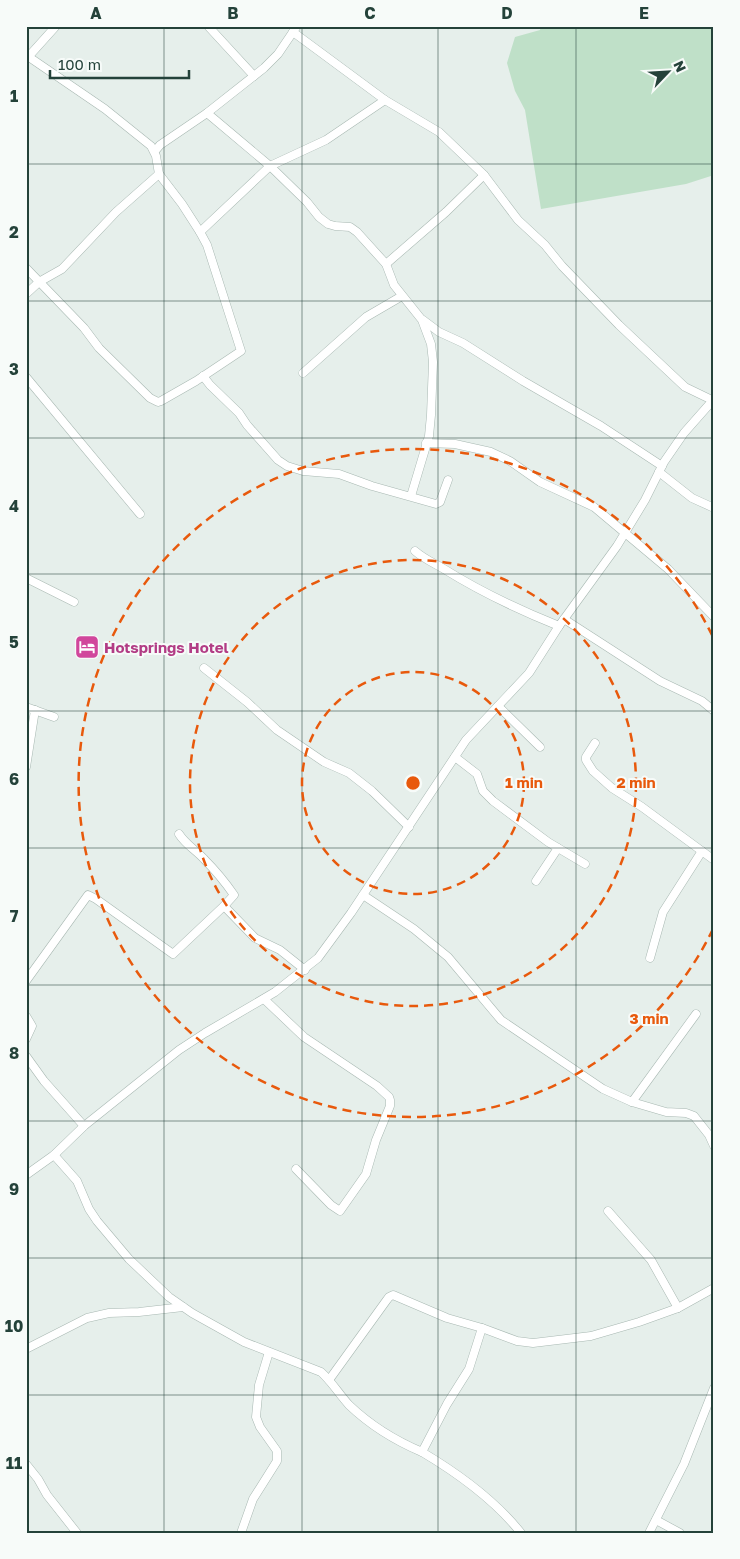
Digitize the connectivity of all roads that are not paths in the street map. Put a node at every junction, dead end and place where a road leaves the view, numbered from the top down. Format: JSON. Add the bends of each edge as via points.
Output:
{"nodes":[{"id":1,"x":56,"y":26,"type":"edge"},
{"id":2,"x":208,"y":26,"type":"edge"},
{"id":3,"x":295,"y":29,"type":"edge"},
{"id":4,"x":27,"y":56,"type":"edge"},
{"id":5,"x":254,"y":76,"type":"junction"},
{"id":6,"x":384,"y":100,"type":"junction"},
{"id":7,"x":207,"y":113,"type":"junction"},
{"id":8,"x":155,"y":151,"type":"junction"},
{"id":9,"x":270,"y":166,"type":"junction"},
{"id":10,"x":159,"y":174,"type":"junction"},
{"id":11,"x":484,"y":175,"type":"junction"},
{"id":12,"x":200,"y":232,"type":"junction"},
{"id":13,"x":386,"y":264,"type":"junction"},
{"id":14,"x":26,"y":268,"type":"edge"},
{"id":15,"x":39,"y":282,"type":"junction"},
{"id":16,"x":26,"y":294,"type":"edge"},
{"id":17,"x":402,"y":296,"type":"junction"},
{"id":18,"x":422,"y":320,"type":"junction"},
{"id":19,"x":302,"y":374,"type":"dead end"},
{"id":20,"x":203,"y":376,"type":"junction"},
{"id":21,"x":26,"y":377,"type":"edge"},
{"id":22,"x":713,"y":400,"type":"edge"},
{"id":23,"x":426,"y":444,"type":"junction"},
{"id":24,"x":661,"y":469,"type":"junction"},
{"id":25,"x":448,"y":480,"type":"dead end"},
{"id":26,"x":411,"y":496,"type":"junction"},
{"id":27,"x":714,"y":508,"type":"edge"},
{"id":28,"x":140,"y":514,"type":"dead end"},
{"id":29,"x":625,"y":533,"type":"junction"},
{"id":30,"x":415,"y":551,"type":"dead end"},
{"id":31,"x":26,"y":578,"type":"edge"},
{"id":32,"x":74,"y":602,"type":"dead end"},
{"id":33,"x":714,"y":616,"type":"edge"},
{"id":34,"x":562,"y":622,"type":"junction"},
{"id":35,"x":204,"y":668,"type":"dead end"},
{"id":36,"x":498,"y":706,"type":"junction"},
{"id":37,"x":26,"y":707,"type":"edge"},
{"id":38,"x":35,"y":710,"type":"junction"},
{"id":39,"x":714,"y":711,"type":"edge"},
{"id":40,"x":54,"y":717,"type":"dead end"},
{"id":41,"x":595,"y":743,"type":"dead end"},
{"id":42,"x":540,"y":746,"type":"dead end"},
{"id":43,"x":455,"y":757,"type":"junction"},
{"id":44,"x":26,"y":767,"type":"edge"},
{"id":45,"x":409,"y":827,"type":"junction"},
{"id":46,"x":179,"y":834,"type":"dead end"},
{"id":47,"x":558,"y":848,"type":"junction"},
{"id":48,"x":702,"y":851,"type":"junction"},
{"id":49,"x":714,"y":860,"type":"edge"},
{"id":50,"x":585,"y":864,"type":"dead end"},
{"id":51,"x":536,"y":881,"type":"dead end"},
{"id":52,"x":363,"y":895,"type":"junction"},
{"id":53,"x":224,"y":906,"type":"junction"},
{"id":54,"x":650,"y":958,"type":"dead end"},
{"id":55,"x":305,"y":970,"type":"junction"},
{"id":56,"x":26,"y":981,"type":"edge"},
{"id":57,"x":264,"y":999,"type":"junction"},
{"id":58,"x":696,"y":1014,"type":"dead end"},
{"id":59,"x":26,"y":1016,"type":"edge"},
{"id":60,"x":26,"y":1039,"type":"edge"},
{"id":61,"x":26,"y":1056,"type":"edge"},
{"id":62,"x":632,"y":1102,"type":"junction"},
{"id":63,"x":84,"y":1126,"type":"junction"},
{"id":64,"x":714,"y":1146,"type":"edge"},
{"id":65,"x":54,"y":1155,"type":"junction"},
{"id":66,"x":296,"y":1169,"type":"dead end"},
{"id":67,"x":26,"y":1175,"type":"edge"},
{"id":68,"x":608,"y":1211,"type":"dead end"},
{"id":69,"x":714,"y":1288,"type":"edge"},
{"id":70,"x":183,"y":1307,"type":"junction"},
{"id":71,"x":678,"y":1308,"type":"junction"},
{"id":72,"x":482,"y":1328,"type":"junction"},
{"id":73,"x":26,"y":1349,"type":"edge"},
{"id":74,"x":269,"y":1352,"type":"junction"},
{"id":75,"x":329,"y":1380,"type":"junction"},
{"id":76,"x":714,"y":1388,"type":"edge"},
{"id":77,"x":422,"y":1452,"type":"junction"},
{"id":78,"x":26,"y":1464,"type":"edge"},
{"id":79,"x":656,"y":1520,"type":"junction"},
{"id":80,"x":77,"y":1533,"type":"edge"},
{"id":81,"x":240,"y":1533,"type":"edge"},
{"id":82,"x":521,"y":1533,"type":"edge"},
{"id":83,"x":649,"y":1533,"type":"edge"},
{"id":84,"x":680,"y":1533,"type":"edge"}],
"edges":[{"from":1,"to":4,"type":"street"},
{"from":2,"to":5,"type":"street"},
{"from":3,"to":5,"type":"street","via":[[278,54]]},
{"from":3,"to":6,"type":"street"},
{"from":4,"to":8,"type":"street","via":[[105,109]]},
{"from":5,"to":7,"type":"street"},
{"from":6,"to":9,"type":"street","via":[[326,140]]},
{"from":6,"to":11,"type":"street","via":[[439,132]]},
{"from":7,"to":8,"type":"street"},
{"from":7,"to":9,"type":"street"},
{"from":8,"to":10,"type":"street"},
{"from":9,"to":12,"type":"street"},
{"from":9,"to":13,"type":"street","via":[[328,224],[350,227]]},
{"from":10,"to":12,"type":"street"},
{"from":10,"to":15,"type":"street","via":[[116,212],[62,269]]},
{"from":11,"to":13,"type":"street"},
{"from":11,"to":22,"type":"street","via":[[518,220],[619,325],[685,387]]},
{"from":12,"to":20,"type":"street","via":[[241,351]]},
{"from":13,"to":17,"type":"street"},
{"from":14,"to":15,"type":"street"},
{"from":15,"to":16,"type":"street"},
{"from":15,"to":20,"type":"street","via":[[150,398],[162,401]]},
{"from":17,"to":18,"type":"street"},
{"from":17,"to":19,"type":"street","via":[[366,317]]},
{"from":18,"to":23,"type":"street","via":[[431,344],[433,362],[431,416]]},
{"from":18,"to":24,"type":"street","via":[[601,426]]},
{"from":20,"to":26,"type":"street","via":[[287,466],[302,472],[339,474]]},
{"from":21,"to":28,"type":"street"},
{"from":22,"to":24,"type":"street","via":[[684,433]]},
{"from":23,"to":26,"type":"street"},
{"from":23,"to":29,"type":"street","via":[[456,444],[491,452],[540,482],[594,507]]},
{"from":24,"to":27,"type":"street","via":[[692,498]]},
{"from":24,"to":29,"type":"street"},
{"from":25,"to":26,"type":"street","via":[[438,504]]},
{"from":29,"to":33,"type":"street","via":[[668,569]]},
{"from":29,"to":34,"type":"street"},
{"from":30,"to":34,"type":"street","via":[[482,592],[523,611]]},
{"from":31,"to":32,"type":"street"},
{"from":34,"to":36,"type":"street","via":[[529,672]]},
{"from":34,"to":39,"type":"street","via":[[660,681],[702,701]]},
{"from":35,"to":45,"type":"street","via":[[248,702],[277,730],[324,762],[349,772]]},
{"from":36,"to":42,"type":"street"},
{"from":36,"to":43,"type":"street","via":[[466,740]]},
{"from":37,"to":38,"type":"street"},
{"from":38,"to":40,"type":"street"},
{"from":38,"to":44,"type":"street"},
{"from":41,"to":48,"type":"street","via":[[586,760],[593,771]]},
{"from":43,"to":45,"type":"street"},
{"from":43,"to":47,"type":"street","via":[[477,774],[483,791],[493,801]]},
{"from":45,"to":52,"type":"street"},
{"from":46,"to":53,"type":"street","via":[[184,843],[220,875],[234,895]]},
{"from":47,"to":50,"type":"street"},
{"from":47,"to":51,"type":"street"},
{"from":48,"to":49,"type":"street"},
{"from":48,"to":54,"type":"street","via":[[663,912]]},
{"from":52,"to":55,"type":"street","via":[[318,958]]},
{"from":52,"to":62,"type":"street","via":[[414,929],[448,957],[501,1020],[603,1089]]},
{"from":53,"to":55,"type":"street","via":[[255,938],[280,950]]},
{"from":53,"to":56,"type":"street","via":[[173,954],[88,896]]},
{"from":55,"to":57,"type":"street"},
{"from":57,"to":63,"type":"street","via":[[179,1050]]},
{"from":57,"to":66,"type":"street","via":[[304,1037],[377,1086],[390,1100],[366,1174],[340,1210],[331,1206]]},
{"from":58,"to":62,"type":"street"},
{"from":59,"to":60,"type":"street","via":[[32,1026]]},
{"from":61,"to":63,"type":"street"},
{"from":62,"to":64,"type":"street","via":[[694,1116]]},
{"from":63,"to":65,"type":"street"},
{"from":65,"to":67,"type":"street"},
{"from":65,"to":70,"type":"street","via":[[81,1188],[97,1221],[129,1259]]},
{"from":68,"to":71,"type":"street","via":[[650,1260]]},
{"from":69,"to":71,"type":"street"},
{"from":70,"to":73,"type":"street","via":[[87,1318]]},
{"from":70,"to":74,"type":"street","via":[[244,1342]]},
{"from":71,"to":72,"type":"street","via":[[591,1336],[554,1342],[526,1343]]},
{"from":72,"to":75,"type":"street","via":[[447,1318],[393,1295]]},
{"from":72,"to":77,"type":"street","via":[[469,1369]]},
{"from":74,"to":75,"type":"street","via":[[320,1372]]},
{"from":74,"to":81,"type":"street","via":[[259,1385],[256,1417],[277,1451],[277,1461],[253,1499]]},
{"from":75,"to":77,"type":"street","via":[[351,1407],[390,1436]]},
{"from":76,"to":79,"type":"street","via":[[684,1464]]},
{"from":77,"to":82,"type":"street","via":[[458,1473]]},
{"from":78,"to":80,"type":"street"},
{"from":79,"to":83,"type":"street"},
{"from":79,"to":84,"type":"street"}]}
